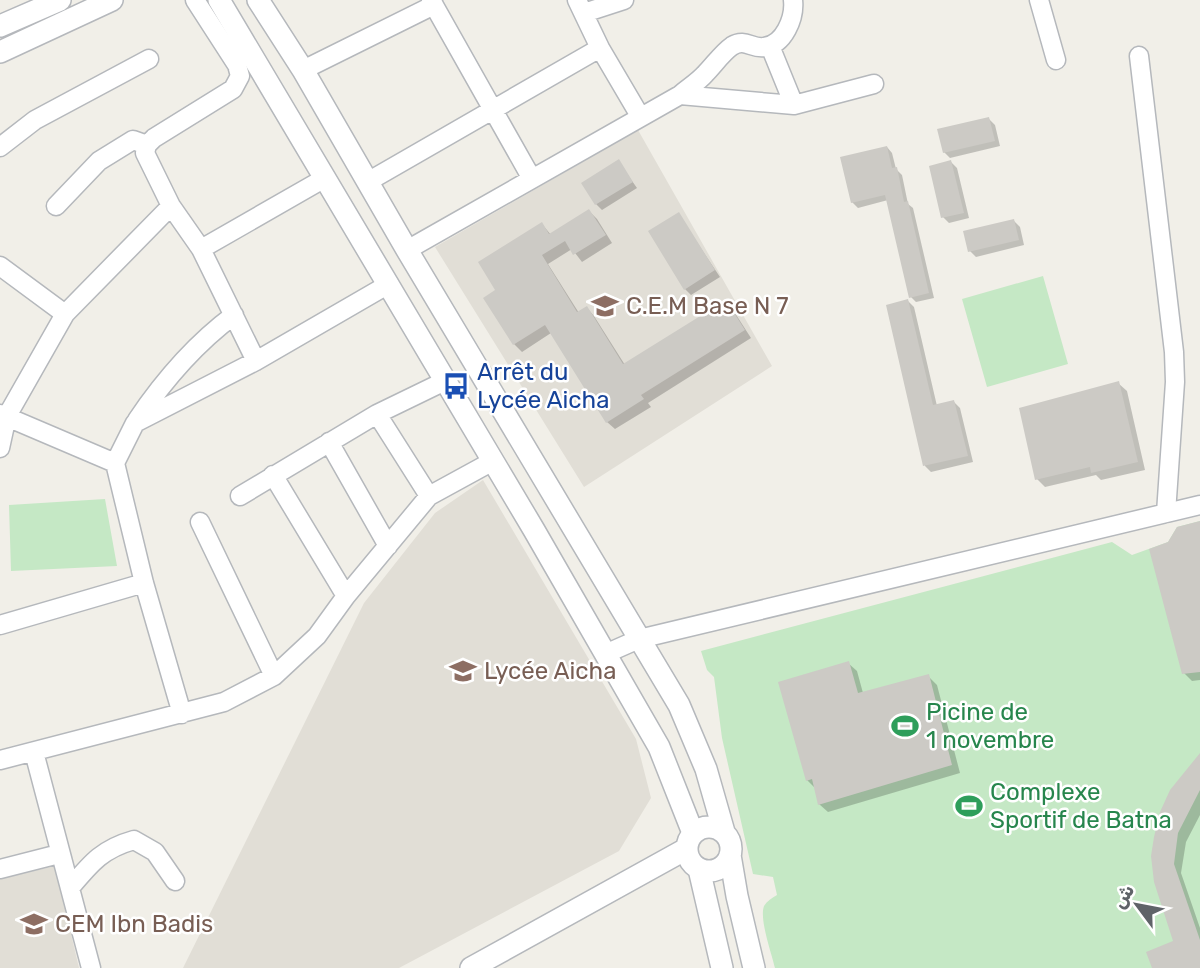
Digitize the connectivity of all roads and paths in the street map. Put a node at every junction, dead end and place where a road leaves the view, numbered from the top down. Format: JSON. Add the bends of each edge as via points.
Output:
{"nodes":[{"id":1,"x":60,"y":0,"type":"edge"},
{"id":2,"x":111,"y":0,"type":"edge"},
{"id":3,"x":195,"y":0,"type":"edge"},
{"id":4,"x":219,"y":0,"type":"edge"},
{"id":5,"x":258,"y":0,"type":"edge"},
{"id":6,"x":624,"y":0,"type":"edge"},
{"id":7,"x":793,"y":0,"type":"edge"},
{"id":8,"x":1039,"y":0,"type":"edge"},
{"id":9,"x":433,"y":3,"type":"edge"},
{"id":10,"x":580,"y":7,"type":"edge"},
{"id":11,"x":0,"y":26,"type":"edge"},
{"id":12,"x":770,"y":46,"type":"junction"},
{"id":13,"x":600,"y":48,"type":"junction"},
{"id":14,"x":0,"y":52,"type":"edge"},
{"id":15,"x":1139,"y":56,"type":"dead end"},
{"id":16,"x":149,"y":59,"type":"dead end"},
{"id":17,"x":1056,"y":60,"type":"dead end"},
{"id":18,"x":303,"y":69,"type":"junction"},
{"id":19,"x":874,"y":84,"type":"dead end"},
{"id":20,"x":680,"y":95,"type":"junction"},
{"id":21,"x":794,"y":105,"type":"junction"},
{"id":22,"x":493,"y":111,"type":"junction"},
{"id":23,"x":640,"y":116,"type":"junction"},
{"id":24,"x":147,"y":145,"type":"junction"},
{"id":25,"x":0,"y":147,"type":"edge"},
{"id":26,"x":325,"y":178,"type":"junction"},
{"id":27,"x":532,"y":179,"type":"junction"},
{"id":28,"x":369,"y":181,"type":"junction"},
{"id":29,"x":56,"y":206,"type":"dead end"},
{"id":30,"x":171,"y":206,"type":"junction"},
{"id":31,"x":201,"y":249,"type":"junction"},
{"id":32,"x":407,"y":250,"type":"junction"},
{"id":33,"x":0,"y":266,"type":"edge"},
{"id":34,"x":389,"y":284,"type":"junction"},
{"id":35,"x":65,"y":314,"type":"junction"},
{"id":36,"x":234,"y":315,"type":"junction"},
{"id":37,"x":256,"y":361,"type":"junction"},
{"id":38,"x":445,"y":381,"type":"junction"},
{"id":39,"x":377,"y":414,"type":"junction"},
{"id":40,"x":3,"y":415,"type":"edge"},
{"id":41,"x":135,"y":423,"type":"junction"},
{"id":42,"x":329,"y":442,"type":"junction"},
{"id":43,"x":0,"y":448,"type":"edge"},
{"id":44,"x":493,"y":461,"type":"junction"},
{"id":45,"x":115,"y":463,"type":"junction"},
{"id":46,"x":273,"y":475,"type":"junction"},
{"id":47,"x":240,"y":496,"type":"dead end"},
{"id":48,"x":429,"y":496,"type":"junction"},
{"id":49,"x":1200,"y":505,"type":"edge"},
{"id":50,"x":1166,"y":513,"type":"junction"},
{"id":51,"x":200,"y":522,"type":"dead end"},
{"id":52,"x":388,"y":546,"type":"junction"},
{"id":53,"x":144,"y":583,"type":"junction"},
{"id":54,"x":346,"y":596,"type":"junction"},
{"id":55,"x":0,"y":625,"type":"edge"},
{"id":56,"x":639,"y":639,"type":"junction"},
{"id":57,"x":605,"y":654,"type":"junction"},
{"id":58,"x":274,"y":676,"type":"junction"},
{"id":59,"x":182,"y":714,"type":"junction"},
{"id":60,"x":34,"y":752,"type":"junction"},
{"id":61,"x":0,"y":760,"type":"edge"},
{"id":62,"x":724,"y":832,"type":"junction"},
{"id":63,"x":690,"y":841,"type":"junction"},
{"id":64,"x":59,"y":853,"type":"junction"},
{"id":65,"x":730,"y":855,"type":"junction"},
{"id":66,"x":0,"y":869,"type":"edge"},
{"id":67,"x":699,"y":869,"type":"junction"},
{"id":68,"x":175,"y":881,"type":"dead end"},
{"id":69,"x":70,"y":888,"type":"junction"},
{"id":70,"x":91,"y":968,"type":"edge"},
{"id":71,"x":471,"y":968,"type":"edge"},
{"id":72,"x":722,"y":968,"type":"edge"},
{"id":73,"x":754,"y":968,"type":"edge"}],
"edges":[{"from":1,"to":11,"type":"street"},
{"from":2,"to":14,"type":"street"},
{"from":3,"to":24,"type":"street","via":[[240,76],[233,89]]},
{"from":4,"to":26,"type":"street"},
{"from":5,"to":18,"type":"street"},
{"from":6,"to":10,"type":"street"},
{"from":7,"to":12,"type":"street","via":[[788,28]]},
{"from":8,"to":17,"type":"street"},
{"from":9,"to":18,"type":"street"},
{"from":9,"to":22,"type":"street"},
{"from":10,"to":13,"type":"street"},
{"from":12,"to":20,"type":"street","via":[[746,42],[731,47]]},
{"from":12,"to":21,"type":"street"},
{"from":13,"to":22,"type":"street"},
{"from":13,"to":23,"type":"street"},
{"from":15,"to":50,"type":"street","via":[[1174,352]]},
{"from":16,"to":25,"type":"street","via":[[34,120]]},
{"from":18,"to":28,"type":"street"},
{"from":19,"to":21,"type":"street"},
{"from":20,"to":21,"type":"street"},
{"from":20,"to":23,"type":"street"},
{"from":22,"to":27,"type":"street"},
{"from":22,"to":28,"type":"street"},
{"from":23,"to":27,"type":"street"},
{"from":24,"to":29,"type":"street","via":[[133,140],[99,161]]},
{"from":24,"to":30,"type":"street","via":[[145,153]]},
{"from":26,"to":31,"type":"street"},
{"from":26,"to":34,"type":"street"},
{"from":27,"to":32,"type":"street"},
{"from":28,"to":32,"type":"street"},
{"from":30,"to":31,"type":"street"},
{"from":30,"to":35,"type":"street"},
{"from":31,"to":36,"type":"street"},
{"from":32,"to":56,"type":"street"},
{"from":33,"to":35,"type":"street"},
{"from":34,"to":37,"type":"street"},
{"from":34,"to":38,"type":"street"},
{"from":35,"to":40,"type":"street"},
{"from":36,"to":37,"type":"street"},
{"from":36,"to":41,"type":"street","via":[[187,356]]},
{"from":37,"to":41,"type":"street"},
{"from":38,"to":39,"type":"street"},
{"from":38,"to":44,"type":"street"},
{"from":39,"to":42,"type":"street"},
{"from":39,"to":48,"type":"street"},
{"from":40,"to":43,"type":"street"},
{"from":40,"to":45,"type":"street"},
{"from":41,"to":45,"type":"street"},
{"from":42,"to":46,"type":"street"},
{"from":42,"to":52,"type":"street"},
{"from":44,"to":48,"type":"street"},
{"from":44,"to":57,"type":"street"},
{"from":45,"to":53,"type":"street"},
{"from":46,"to":47,"type":"street"},
{"from":46,"to":54,"type":"street"},
{"from":48,"to":52,"type":"street"},
{"from":49,"to":50,"type":"street"},
{"from":50,"to":56,"type":"street"},
{"from":51,"to":58,"type":"street"},
{"from":52,"to":54,"type":"street"},
{"from":53,"to":55,"type":"street"},
{"from":53,"to":59,"type":"street"},
{"from":54,"to":58,"type":"street","via":[[317,636]]},
{"from":56,"to":57,"type":"street"},
{"from":56,"to":62,"type":"street","via":[[679,705],[706,769]]},
{"from":57,"to":63,"type":"street","via":[[659,747]]},
{"from":58,"to":59,"type":"street","via":[[224,702]]},
{"from":59,"to":60,"type":"street"},
{"from":60,"to":61,"type":"street"},
{"from":60,"to":64,"type":"street"},
{"from":62,"to":63,"type":"street","via":[[702,827]]},
{"from":62,"to":65,"type":"street"},
{"from":63,"to":67,"type":"street","via":[[688,857]]},
{"from":63,"to":71,"type":"street","via":[[630,881]]},
{"from":64,"to":66,"type":"street"},
{"from":64,"to":69,"type":"street"},
{"from":65,"to":67,"type":"street","via":[[720,868]]},
{"from":65,"to":73,"type":"street"},
{"from":67,"to":72,"type":"street"},
{"from":68,"to":69,"type":"street","via":[[155,852],[134,840],[113,846]]},
{"from":69,"to":70,"type":"street"}]}
